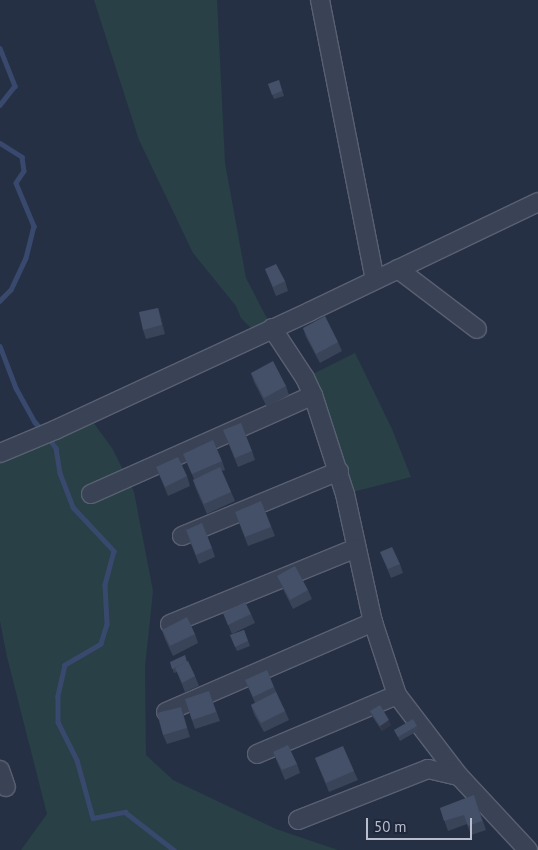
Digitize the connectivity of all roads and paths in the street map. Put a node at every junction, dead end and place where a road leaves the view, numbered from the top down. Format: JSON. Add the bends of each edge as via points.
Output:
{"nodes":[{"id":1,"x":320,"y":0,"type":"edge"},
{"id":2,"x":538,"y":202,"type":"edge"},
{"id":3,"x":398,"y":269,"type":"junction"},
{"id":4,"x":375,"y":280,"type":"junction"},
{"id":5,"x":272,"y":328,"type":"junction"},
{"id":6,"x":477,"y":329,"type":"dead end"},
{"id":7,"x":313,"y":395,"type":"junction"},
{"id":8,"x":0,"y":453,"type":"edge"},
{"id":9,"x":339,"y":471,"type":"junction"},
{"id":10,"x":91,"y":494,"type":"dead end"},
{"id":11,"x":182,"y":536,"type":"dead end"},
{"id":12,"x":356,"y":548,"type":"junction"},
{"id":13,"x":373,"y":622,"type":"junction"},
{"id":14,"x":170,"y":624,"type":"edge"},
{"id":15,"x":397,"y":695,"type":"junction"},
{"id":16,"x":166,"y":712,"type":"edge"},
{"id":17,"x":257,"y":754,"type":"dead end"},
{"id":18,"x":0,"y":770,"type":"edge"},
{"id":19,"x":458,"y":776,"type":"junction"},
{"id":20,"x":6,"y":787,"type":"dead end"},
{"id":21,"x":298,"y":820,"type":"dead end"},
{"id":22,"x":528,"y":850,"type":"edge"}],
"edges":[{"from":1,"to":4,"type":"street"},
{"from":2,"to":3,"type":"street"},
{"from":3,"to":4,"type":"street"},
{"from":3,"to":6,"type":"street"},
{"from":4,"to":5,"type":"street"},
{"from":5,"to":7,"type":"street"},
{"from":5,"to":8,"type":"street"},
{"from":7,"to":9,"type":"street"},
{"from":7,"to":10,"type":"street"},
{"from":9,"to":11,"type":"street"},
{"from":9,"to":12,"type":"street"},
{"from":12,"to":13,"type":"street"},
{"from":12,"to":14,"type":"street"},
{"from":13,"to":15,"type":"street"},
{"from":13,"to":16,"type":"street"},
{"from":15,"to":17,"type":"street"},
{"from":15,"to":19,"type":"street"},
{"from":18,"to":20,"type":"street"},
{"from":19,"to":21,"type":"street","via":[[428,769]]},
{"from":19,"to":22,"type":"street"}]}
